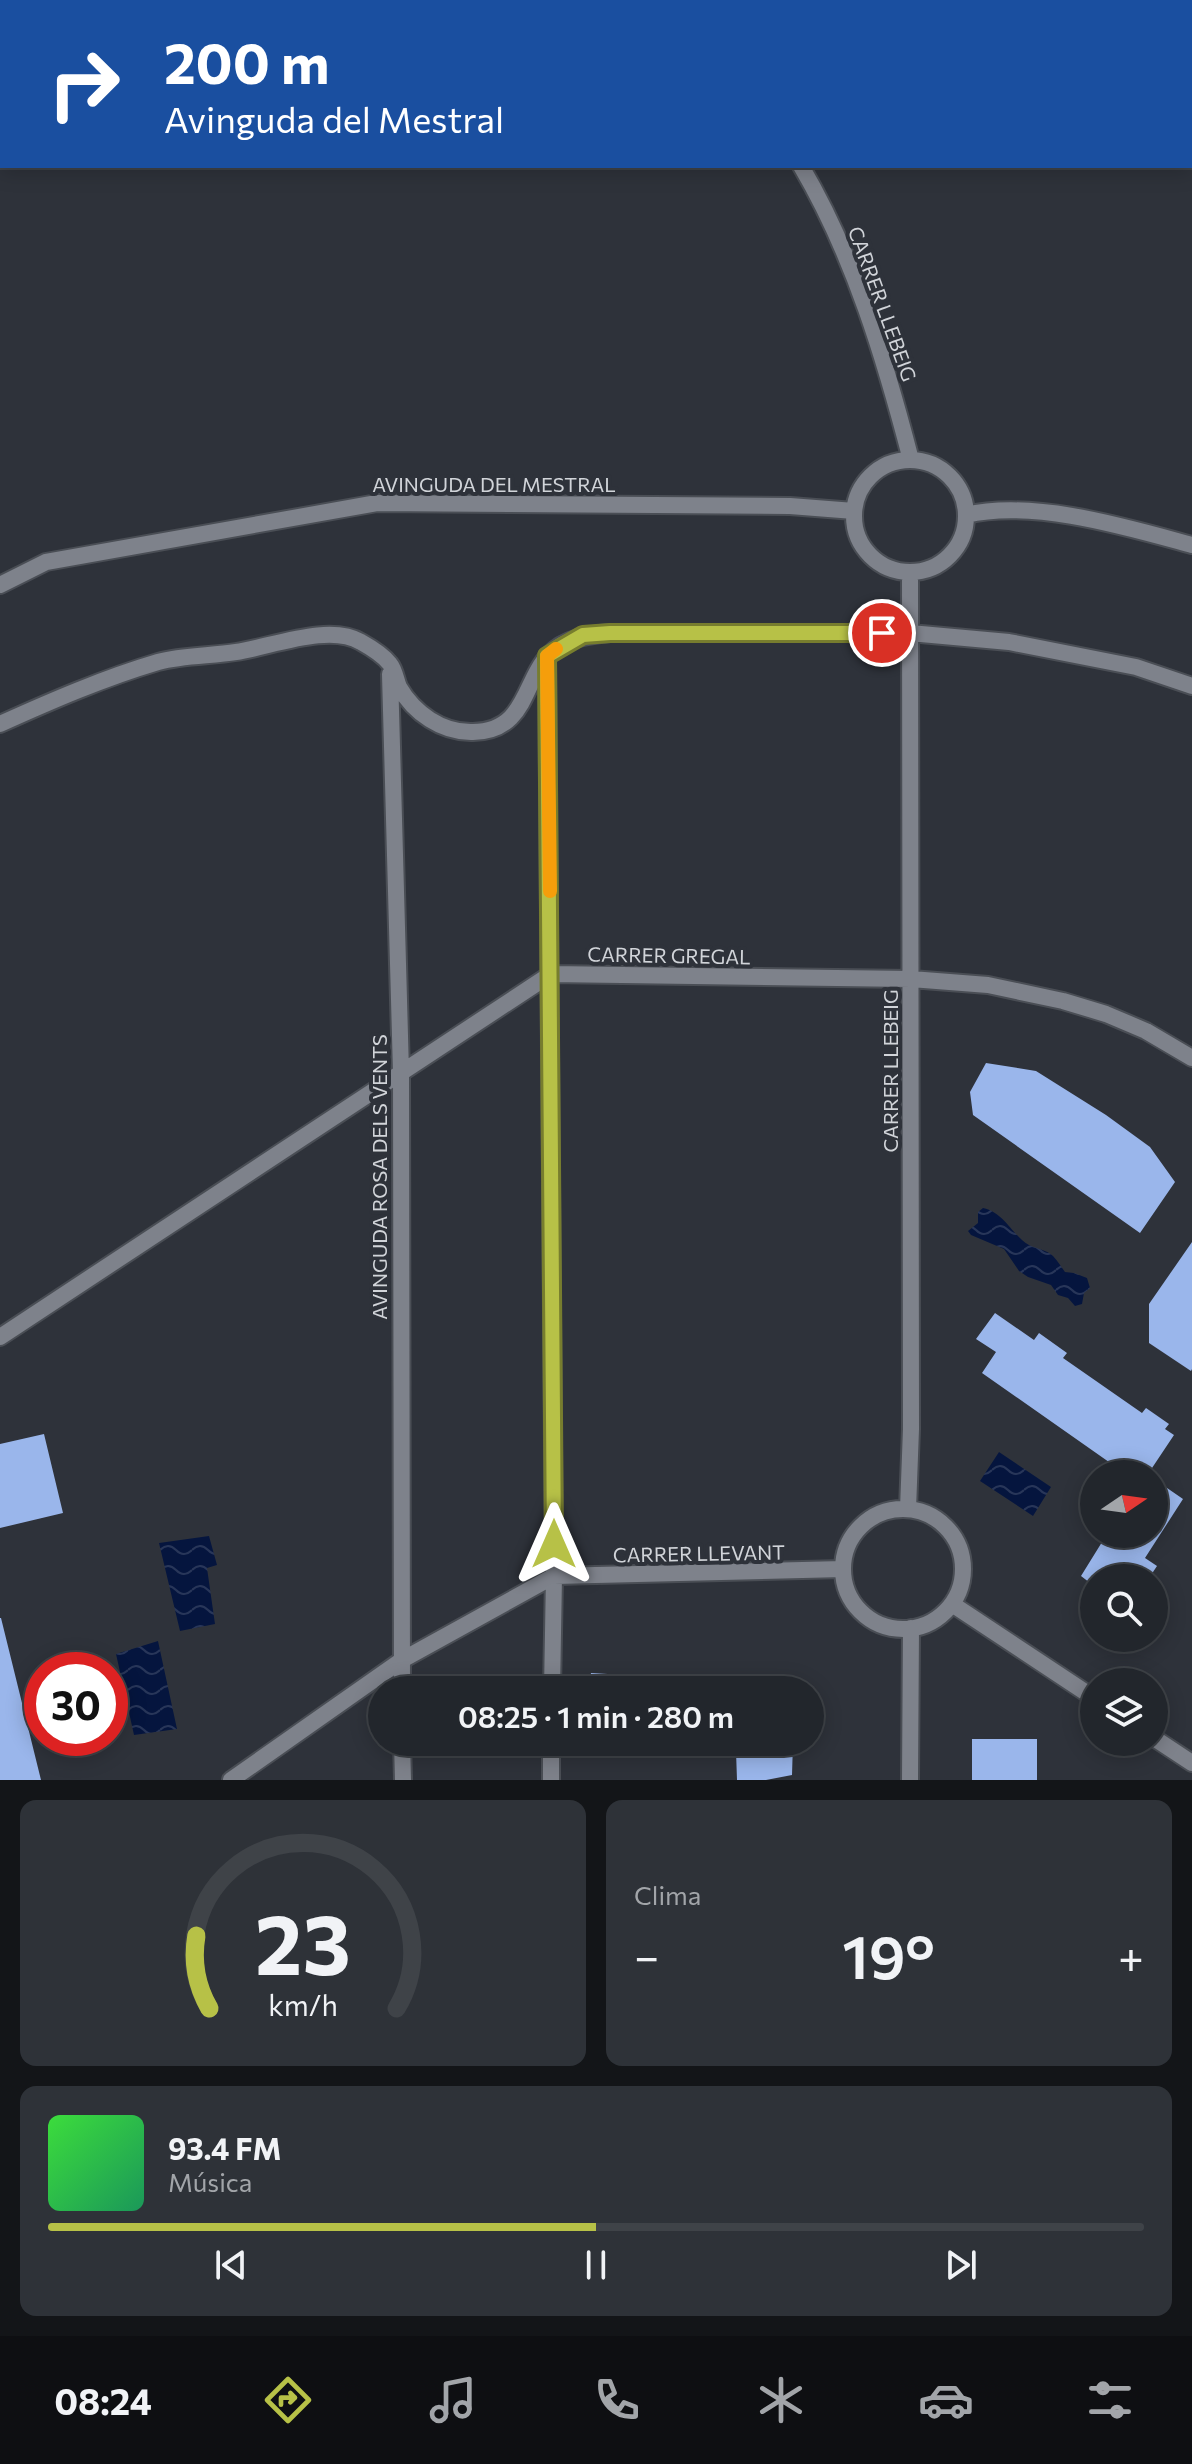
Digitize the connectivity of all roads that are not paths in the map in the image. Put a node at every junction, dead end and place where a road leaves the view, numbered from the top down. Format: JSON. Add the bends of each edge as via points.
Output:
{"nodes":[{"id":1,"x":802,"y":168,"type":"edge"},
{"id":2,"x":911,"y":460,"type":"junction"},
{"id":3,"x":854,"y":511,"type":"junction"},
{"id":4,"x":966,"y":515,"type":"junction"},
{"id":5,"x":1192,"y":545,"type":"edge"},
{"id":6,"x":910,"y":573,"type":"junction"},
{"id":7,"x":0,"y":585,"type":"edge"},
{"id":8,"x":910,"y":633,"type":"junction"},
{"id":9,"x":547,"y":656,"type":"junction"},
{"id":10,"x":390,"y":664,"type":"junction"},
{"id":11,"x":1192,"y":686,"type":"edge"},
{"id":12,"x":0,"y":724,"type":"edge"},
{"id":13,"x":551,"y":974,"type":"junction"},
{"id":14,"x":911,"y":979,"type":"junction"},
{"id":15,"x":1192,"y":1058,"type":"edge"},
{"id":16,"x":401,"y":1072,"type":"junction"},
{"id":17,"x":0,"y":1337,"type":"edge"},
{"id":18,"x":908,"y":1509,"type":"junction"},
{"id":19,"x":843,"y":1569,"type":"junction"},
{"id":20,"x":554,"y":1576,"type":"junction"},
{"id":21,"x":952,"y":1604,"type":"junction"},
{"id":22,"x":911,"y":1628,"type":"junction"},
{"id":23,"x":402,"y":1660,"type":"junction"},
{"id":24,"x":402,"y":1676,"type":"edge"},
{"id":25,"x":552,"y":1676,"type":"edge"},
{"id":26,"x":1080,"y":1689,"type":"edge"},
{"id":27,"x":1168,"y":1747,"type":"edge"},
{"id":28,"x":402,"y":1756,"type":"edge"},
{"id":29,"x":551,"y":1756,"type":"edge"},
{"id":30,"x":1192,"y":1763,"type":"edge"},
{"id":31,"x":231,"y":1780,"type":"edge"},
{"id":32,"x":403,"y":1780,"type":"edge"},
{"id":33,"x":551,"y":1780,"type":"edge"},
{"id":34,"x":910,"y":1780,"type":"edge"}],
"edges":[{"from":1,"to":2,"type":"street","name":"CARRER LLEBEIG","via":[[833,227],[865,308]]},
{"from":2,"to":3,"type":"street","via":[[879,469],[858,494]]},
{"from":2,"to":4,"type":"street","via":[[928,463],[955,483]]},
{"from":3,"to":6,"type":"street","via":[[855,529],[875,561]]},
{"from":3,"to":7,"type":"street","name":"AVINGUDA DEL MESTRAL","via":[[377,503],[46,562]]},
{"from":4,"to":5,"type":"street","via":[[988,510],[1051,514]]},
{"from":4,"to":6,"type":"street","via":[[950,556]]},
{"from":6,"to":8,"type":"street","name":"CARRER LLEBEIG"},
{"from":8,"to":9,"type":"street","via":[[610,633],[583,635]]},
{"from":8,"to":11,"type":"street","via":[[1009,642],[1136,667]]},
{"from":8,"to":14,"type":"street","name":"CARRER LLEBEIG"},
{"from":9,"to":10,"type":"street","via":[[519,710],[477,732],[457,732],[416,709]]},
{"from":9,"to":13,"type":"street"},
{"from":10,"to":12,"type":"street","via":[[359,641],[314,636],[161,661]]},
{"from":10,"to":16,"type":"street","name":"AVINGUDA ROSA DELS VENTS"},
{"from":13,"to":14,"type":"street","name":"CARRER GREGAL"},
{"from":13,"to":16,"type":"street"},
{"from":13,"to":20,"type":"street"},
{"from":14,"to":15,"type":"street","name":"CARRER GREGAL","via":[[988,985],[1063,1001],[1146,1031]]},
{"from":14,"to":18,"type":"street","name":"CARRER LLEBEIG"},
{"from":16,"to":17,"type":"street"},
{"from":16,"to":23,"type":"street","name":"AVINGUDA ROSA DELS VENTS"},
{"from":18,"to":19,"type":"street","via":[[870,1518],[855,1532]]},
{"from":18,"to":21,"type":"street","via":[[941,1522],[961,1552],[961,1588]]},
{"from":19,"to":20,"type":"street","name":"CARRER LLEVANT"},
{"from":19,"to":22,"type":"street","via":[[846,1586],[864,1614],[894,1628]]},
{"from":20,"to":23,"type":"street","name":"CARRER LLEVANT"},
{"from":20,"to":25,"type":"street"},
{"from":21,"to":22,"type":"street","via":[[941,1616]]},
{"from":21,"to":26,"type":"street"},
{"from":22,"to":34,"type":"street"},
{"from":23,"to":24,"type":"street","name":"AVINGUDA ROSA DELS VENTS"},
{"from":23,"to":31,"type":"street","name":"CARRER LLEVANT"},
{"from":27,"to":30,"type":"street"},
{"from":28,"to":32,"type":"street"},
{"from":29,"to":33,"type":"street"}]}
